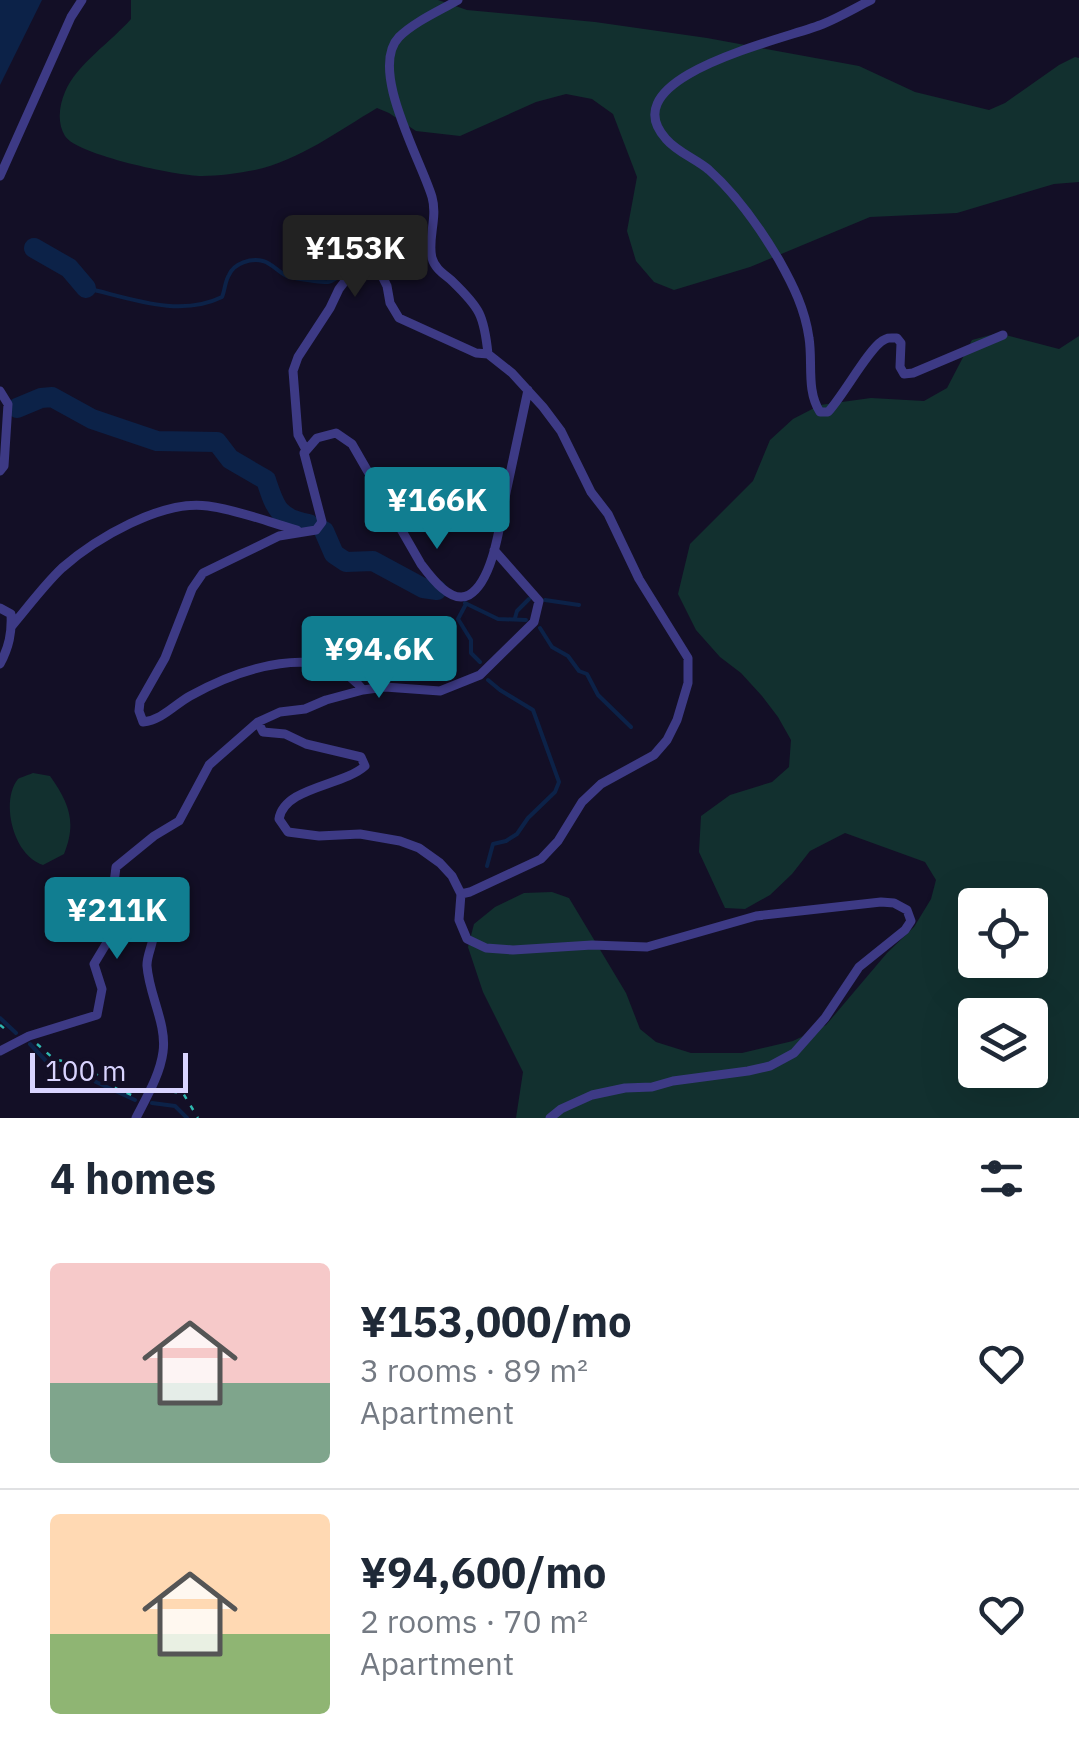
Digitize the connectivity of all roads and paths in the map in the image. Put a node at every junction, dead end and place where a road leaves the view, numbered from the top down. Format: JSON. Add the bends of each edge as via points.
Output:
{"nodes":[{"id":1,"x":82,"y":0,"type":"edge"},
{"id":2,"x":458,"y":0,"type":"edge"},
{"id":3,"x":871,"y":0,"type":"edge"},
{"id":4,"x":0,"y":176,"type":"edge"},
{"id":5,"x":1003,"y":335,"type":"dead end"},
{"id":6,"x":488,"y":354,"type":"junction"},
{"id":7,"x":528,"y":390,"type":"junction"},
{"id":8,"x":0,"y":391,"type":"edge"},
{"id":9,"x":304,"y":453,"type":"junction"},
{"id":10,"x":0,"y":471,"type":"edge"},
{"id":11,"x":303,"y":532,"type":"junction"},
{"id":12,"x":494,"y":550,"type":"junction"},
{"id":13,"x":0,"y":608,"type":"edge"},
{"id":14,"x":12,"y":626,"type":"junction"},
{"id":15,"x":0,"y":664,"type":"edge"},
{"id":16,"x":364,"y":690,"type":"junction"},
{"id":17,"x":258,"y":722,"type":"junction"},
{"id":18,"x":461,"y":894,"type":"junction"},
{"id":19,"x":123,"y":916,"type":"junction"},
{"id":20,"x":0,"y":1025,"type":"edge"},
{"id":21,"x":24,"y":1038,"type":"junction"},
{"id":22,"x":0,"y":1051,"type":"edge"},
{"id":23,"x":149,"y":1090,"type":"junction"},
{"id":24,"x":144,"y":1101,"type":"junction"},
{"id":25,"x":136,"y":1118,"type":"edge"},
{"id":26,"x":198,"y":1118,"type":"edge"},
{"id":27,"x":550,"y":1118,"type":"edge"}],
"edges":[{"from":1,"to":4,"type":"street"},
{"from":2,"to":6,"type":"street","via":[[398,38],[389,75],[434,200],[431,256],[474,303],[485,322]]},
{"from":3,"to":5,"type":"street","via":[[670,84],[654,108],[656,125],[667,142],[736,198],[780,262],[802,306],[813,402],[820,412],[828,412],[890,338],[901,342],[904,374]]},
{"from":6,"to":7,"type":"street"},
{"from":6,"to":9,"type":"street","via":[[399,318],[380,272],[368,266],[352,272],[293,371]]},
{"from":7,"to":12,"type":"street"},
{"from":7,"to":18,"type":"street","via":[[561,431],[638,579],[680,642],[688,682],[678,720],[654,755],[601,784],[541,859]]},
{"from":8,"to":10,"type":"street","via":[[8,404]]},
{"from":9,"to":11,"type":"street","via":[[322,522]]},
{"from":9,"to":12,"type":"street","via":[[317,438],[336,433],[352,444],[421,564],[456,596],[480,583]]},
{"from":11,"to":14,"type":"street","via":[[206,506],[179,506],[85,549]]},
{"from":11,"to":16,"type":"street","via":[[279,536],[203,573],[139,711],[144,722],[152,721],[223,680],[296,661],[353,677]]},
{"from":12,"to":16,"type":"street","via":[[539,601],[534,622],[480,675],[440,690]]},
{"from":13,"to":14,"type":"street"},
{"from":14,"to":15,"type":"street"},
{"from":16,"to":17,"type":"street"},
{"from":17,"to":18,"type":"street","via":[[264,732],[361,757],[365,766],[288,801],[279,819],[288,832],[400,841],[440,863]]},
{"from":17,"to":19,"type":"street","via":[[209,765],[179,822],[116,867],[113,891]]},
{"from":18,"to":27,"type":"street","via":[[459,920],[467,939],[513,950],[648,947],[776,912],[881,902],[907,910],[911,921],[905,930],[859,967],[794,1054],[748,1071],[592,1095]]},
{"from":19,"to":21,"type":"street","via":[[94,964],[102,989],[97,1015]]},
{"from":19,"to":23,"type":"street","via":[[142,912],[154,929],[146,962],[163,1051]]},
{"from":20,"to":21,"type":"path"},
{"from":21,"to":22,"type":"street"},
{"from":21,"to":24,"type":"path"},
{"from":23,"to":24,"type":"street"},
{"from":23,"to":26,"type":"path","via":[[183,1094]]},
{"from":24,"to":25,"type":"street"}]}
